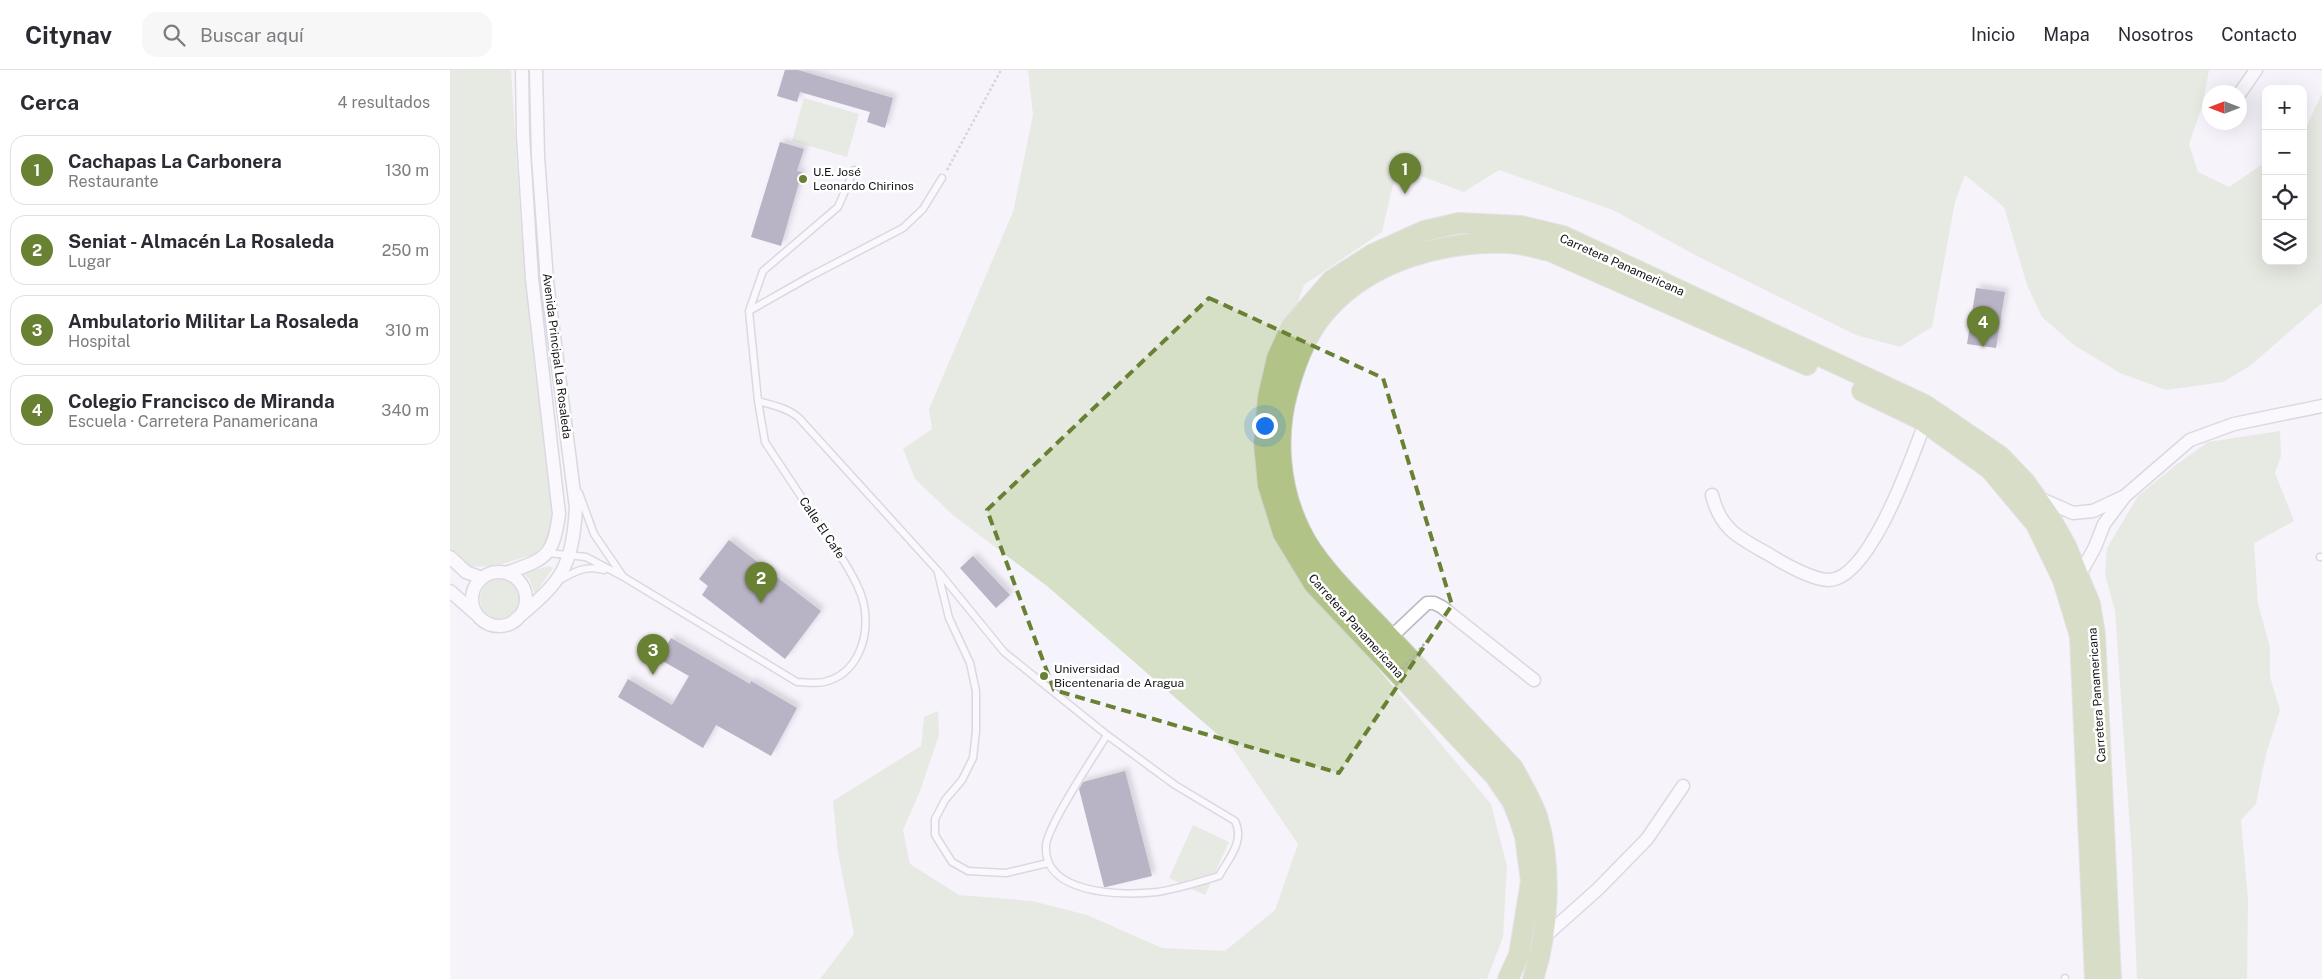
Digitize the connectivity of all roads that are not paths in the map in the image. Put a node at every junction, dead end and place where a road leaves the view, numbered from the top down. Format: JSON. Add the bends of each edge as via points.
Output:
{"nodes":[{"id":1,"x":522,"y":70,"type":"edge"},
{"id":2,"x":536,"y":70,"type":"edge"},
{"id":3,"x":2257,"y":70,"type":"edge"},
{"id":4,"x":2246,"y":85,"type":"edge"},
{"id":5,"x":854,"y":170,"type":"dead end"},
{"id":6,"x":942,"y":178,"type":"road end"},
{"id":7,"x":749,"y":310,"type":"junction"},
{"id":8,"x":758,"y":401,"type":"junction"},
{"id":9,"x":2322,"y":406,"type":"edge"},
{"id":10,"x":1925,"y":423,"type":"junction"},
{"id":11,"x":573,"y":476,"type":"junction"},
{"id":12,"x":1712,"y":496,"type":"dead end"},
{"id":13,"x":2035,"y":496,"type":"junction"},
{"id":14,"x":2125,"y":496,"type":"junction"},
{"id":15,"x":548,"y":553,"type":"junction"},
{"id":16,"x":570,"y":555,"type":"junction"},
{"id":17,"x":450,"y":558,"type":"edge"},
{"id":18,"x":938,"y":571,"type":"junction"},
{"id":19,"x":506,"y":573,"type":"junction"},
{"id":20,"x":622,"y":576,"type":"junction"},
{"id":21,"x":2079,"y":576,"type":"junction"},
{"id":22,"x":482,"y":578,"type":"junction"},
{"id":23,"x":555,"y":583,"type":"junction"},
{"id":24,"x":450,"y":591,"type":"edge"},
{"id":25,"x":480,"y":618,"type":"junction"},
{"id":26,"x":515,"y":620,"type":"junction"},
{"id":27,"x":1390,"y":638,"type":"junction"},
{"id":28,"x":1534,"y":680,"type":"dead end"},
{"id":29,"x":1107,"y":735,"type":"junction"},
{"id":30,"x":1683,"y":786,"type":"dead end"},
{"id":31,"x":1048,"y":863,"type":"junction"},
{"id":32,"x":1542,"y":939,"type":"junction"},
{"id":33,"x":1508,"y":979,"type":"edge"},
{"id":34,"x":1533,"y":979,"type":"edge"},
{"id":35,"x":2095,"y":979,"type":"edge"},
{"id":36,"x":2111,"y":979,"type":"edge"}],
"edges":[{"from":1,"to":15,"type":"street","name":"Avenida Principal La Rosaleda","via":[[532,279],[559,514],[556,536]]},
{"from":2,"to":11,"type":"street","name":"Avenida Principal La Rosaleda","via":[[547,282]]},
{"from":3,"to":4,"type":"street"},
{"from":5,"to":7,"type":"lane","name":"Calle El Cafe","via":[[838,207],[763,270]]},
{"from":6,"to":7,"type":"lane","via":[[923,209],[903,228]]},
{"from":7,"to":8,"type":"lane","name":"Calle El Cafe"},
{"from":8,"to":18,"type":"lane","via":[[793,413]]},
{"from":8,"to":20,"type":"lane","name":"Calle El Cafe","via":[[765,442],[857,584],[864,606],[865,626],[862,649],[853,663],[843,675],[823,683],[798,682]]},
{"from":9,"to":14,"type":"street","via":[[2234,424],[2190,440]]},
{"from":10,"to":12,"type":"street","via":[[1900,489],[1870,546],[1844,576],[1829,580],[1792,568],[1766,553],[1726,527],[1716,513]]},
{"from":10,"to":27,"type":"main road","name":"Carretera Panamericana","via":[[1846,383],[1550,250],[1508,243],[1457,246],[1430,250],[1398,262],[1360,282],[1328,308],[1305,342],[1282,409],[1280,448],[1284,487],[1300,531],[1330,575]]},
{"from":10,"to":35,"type":"main road","name":"Carretera Panamericana","via":[[1990,469],[2036,524],[2052,553],[2073,608],[2080,636]]},
{"from":11,"to":16,"type":"street","name":"Avenida Principal La Rosaleda","via":[[576,508]]},
{"from":11,"to":20,"type":"lane","via":[[594,534]]},
{"from":13,"to":14,"type":"street","via":[[2073,513],[2093,511]]},
{"from":13,"to":21,"type":"main road","name":"Carretera Panamericana","via":[[2066,546]]},
{"from":13,"to":33,"type":"main road","name":"Carretera Panamericana","via":[[2000,456],[1925,406],[1563,236],[1521,226],[1459,223],[1424,230],[1381,250],[1332,280],[1292,327],[1277,358],[1268,397],[1264,444],[1268,485],[1283,533],[1314,584],[1495,776],[1512,802],[1525,836],[1531,880],[1519,955]]},
{"from":14,"to":21,"type":"street","via":[[2104,524]]},
{"from":15,"to":16,"type":"lane"},
{"from":15,"to":19,"type":"street"},
{"from":16,"to":20,"type":"lane","via":[[586,557]]},
{"from":16,"to":23,"type":"street","name":"Avenida Principal La Rosaleda"},
{"from":17,"to":22,"type":"street","via":[[466,572]]},
{"from":18,"to":29,"type":"lane","via":[[1004,652]]},
{"from":18,"to":31,"type":"lane","via":[[949,618],[970,663],[976,691],[976,731],[973,758],[962,780],[938,812],[935,835],[952,862],[968,871],[1006,873]]},
{"from":19,"to":22,"type":"street","via":[[496,572]]},
{"from":19,"to":26,"type":"street","via":[[517,578],[525,592],[524,607]]},
{"from":20,"to":23,"type":"lane","via":[[596,567],[586,568]]},
{"from":21,"to":36,"type":"main road","name":"Carretera Panamericana","via":[[2090,604],[2095,634]]},
{"from":22,"to":25,"type":"street","via":[[473,593]]},
{"from":23,"to":26,"type":"street","name":"Avenida Principal La Rosaleda","via":[[548,593]]},
{"from":24,"to":25,"type":"street"},
{"from":25,"to":26,"type":"street","via":[[495,625]]},
{"from":27,"to":28,"type":"street","via":[[1427,603],[1434,603]]},
{"from":27,"to":32,"type":"main road","name":"Carretera Panamericana","via":[[1513,768],[1528,796],[1542,833],[1545,857],[1547,882]]},
{"from":29,"to":31,"type":"lane","via":[[1055,824],[1046,844]]},
{"from":29,"to":31,"type":"lane","via":[[1175,785],[1235,821],[1239,828],[1239,841],[1219,876],[1158,892],[1135,894],[1080,888],[1060,878]]},
{"from":30,"to":32,"type":"street","via":[[1647,839]]},
{"from":32,"to":34,"type":"main road","name":"Carretera Panamericana"}]}
